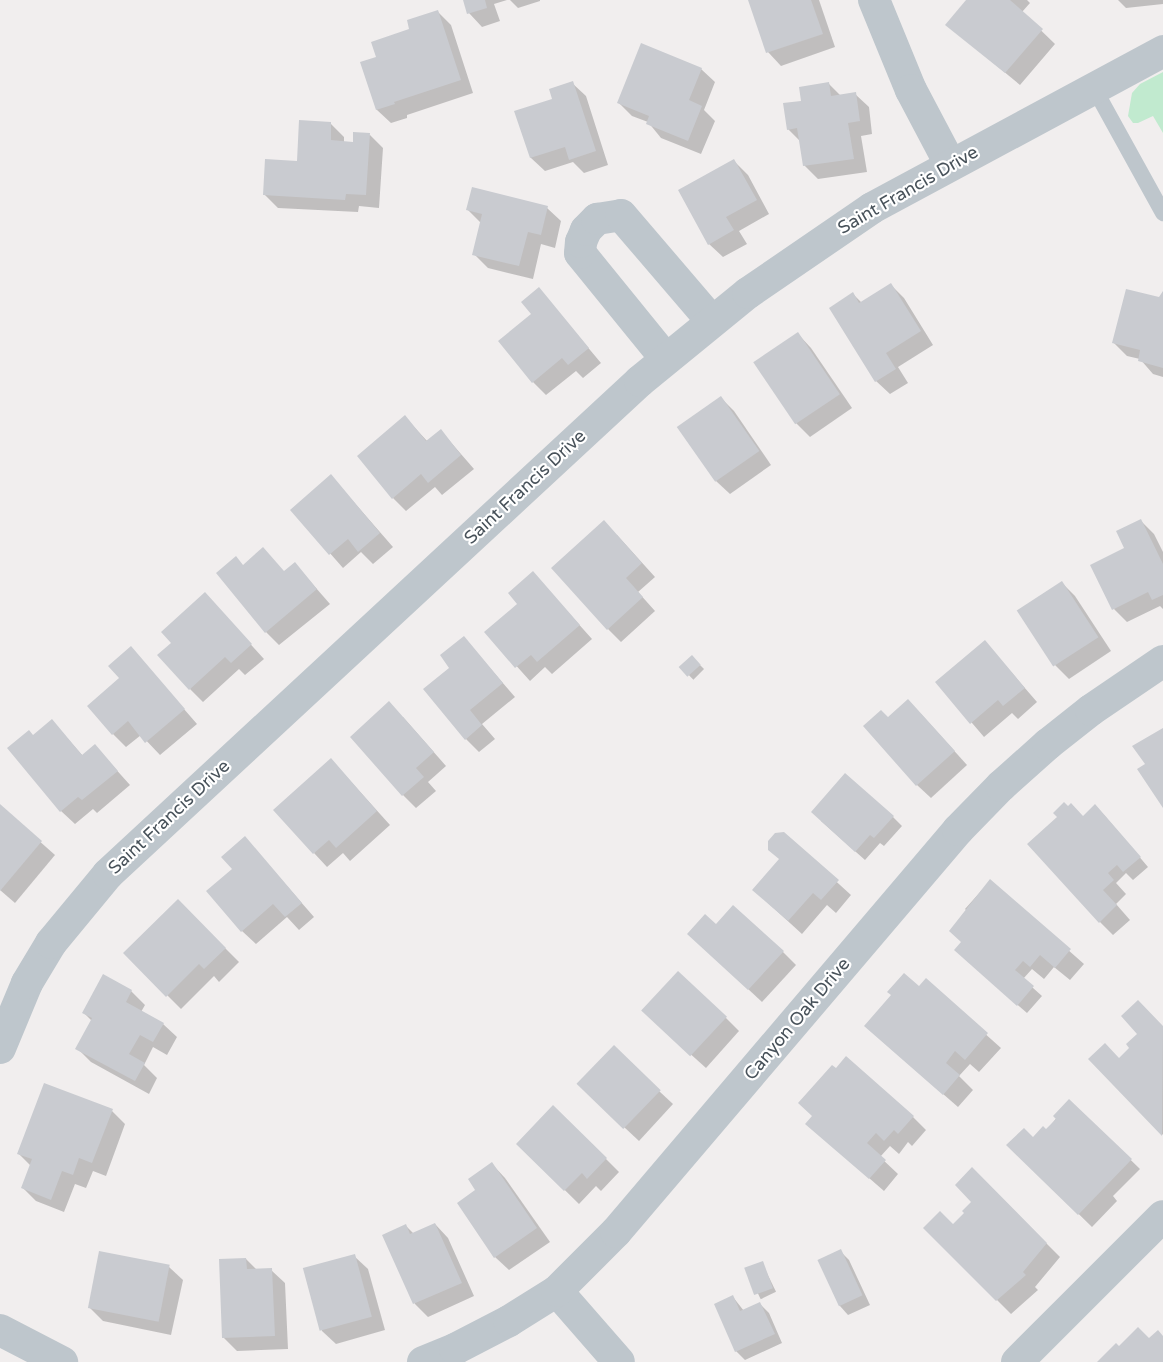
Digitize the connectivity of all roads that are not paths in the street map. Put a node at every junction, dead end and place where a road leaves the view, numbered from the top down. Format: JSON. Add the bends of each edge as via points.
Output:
{"nodes":[{"id":1,"x":874,"y":0,"type":"edge"},
{"id":2,"x":1163,"y":51,"type":"edge"},
{"id":3,"x":1094,"y":88,"type":"junction"},
{"id":4,"x":950,"y":164,"type":"junction"},
{"id":5,"x":1163,"y":213,"type":"edge"},
{"id":6,"x":712,"y":321,"type":"junction"},
{"id":7,"x":666,"y":359,"type":"junction"},
{"id":8,"x":1163,"y":661,"type":"edge"},
{"id":9,"x":0,"y":1048,"type":"edge"},
{"id":10,"x":1163,"y":1216,"type":"edge"},
{"id":11,"x":557,"y":1291,"type":"junction"},
{"id":12,"x":0,"y":1329,"type":"edge"},
{"id":13,"x":62,"y":1362,"type":"edge"},
{"id":14,"x":423,"y":1362,"type":"edge"},
{"id":15,"x":618,"y":1362,"type":"edge"},
{"id":16,"x":1017,"y":1362,"type":"edge"}],
"edges":[{"from":1,"to":4,"type":"street","via":[[911,90]]},
{"from":2,"to":3,"type":"street","name":"Saint Francis Drive"},
{"from":3,"to":4,"type":"street","name":"Saint Francis Drive"},
{"from":3,"to":5,"type":"lane"},
{"from":4,"to":6,"type":"street","name":"Saint Francis Drive","via":[[809,249]]},
{"from":6,"to":7,"type":"street","name":"Saint Francis Drive"},
{"from":6,"to":7,"type":"street","via":[[621,215],[597,219],[586,230],[580,253]]},
{"from":7,"to":9,"type":"street","name":"Saint Francis Drive","via":[[108,874],[51,943],[27,983]]},
{"from":8,"to":11,"type":"street","name":"Canyon Oak Drive","via":[[1048,744],[958,830],[616,1232]]},
{"from":10,"to":16,"type":"street"},
{"from":11,"to":14,"type":"street","name":"Canyon Oak Drive","via":[[509,1321]]},
{"from":11,"to":15,"type":"street"},
{"from":12,"to":13,"type":"street"}]}
